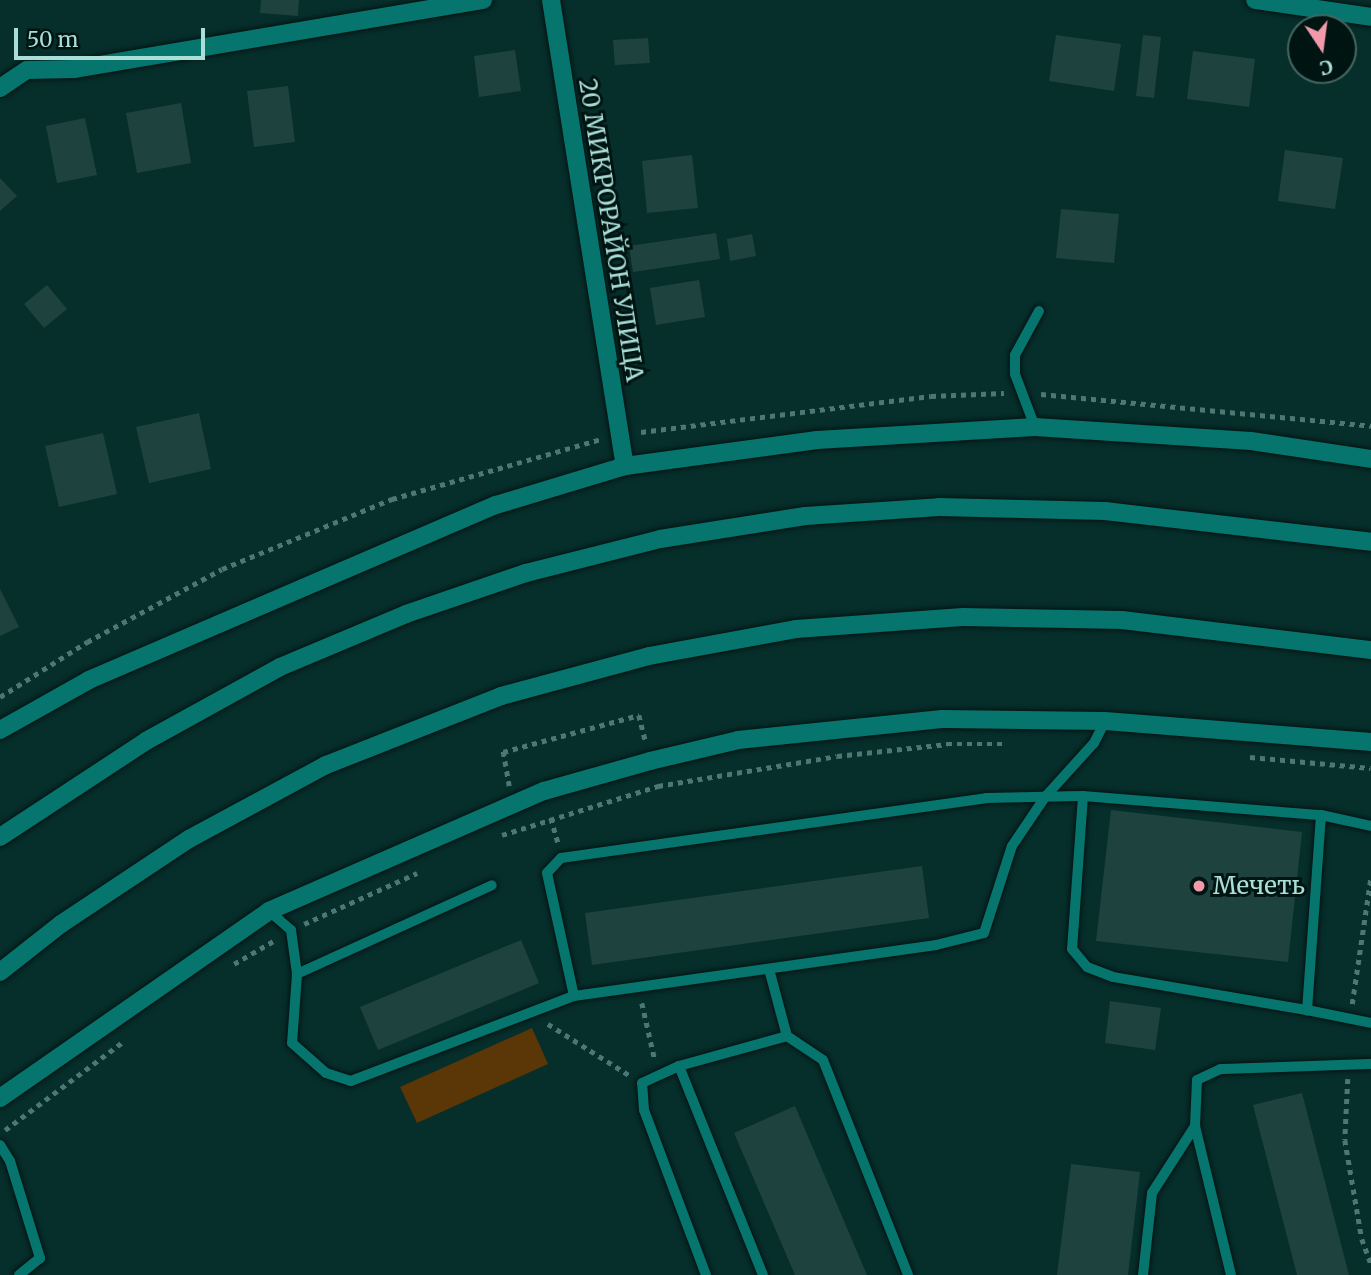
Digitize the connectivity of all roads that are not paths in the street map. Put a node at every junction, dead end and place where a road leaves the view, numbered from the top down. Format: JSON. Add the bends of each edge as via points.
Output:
{"nodes":[{"id":1,"x":483,"y":0,"type":"edge"},
{"id":2,"x":551,"y":0,"type":"edge"},
{"id":3,"x":1255,"y":0,"type":"edge"},
{"id":4,"x":1371,"y":17,"type":"edge"},
{"id":5,"x":0,"y":88,"type":"edge"},
{"id":6,"x":1039,"y":311,"type":"dead end"},
{"id":7,"x":1035,"y":427,"type":"junction"},
{"id":8,"x":1371,"y":459,"type":"edge"},
{"id":9,"x":625,"y":466,"type":"junction"},
{"id":10,"x":1371,"y":542,"type":"edge"},
{"id":11,"x":1371,"y":650,"type":"edge"},
{"id":12,"x":1105,"y":721,"type":"junction"},
{"id":13,"x":0,"y":730,"type":"edge"},
{"id":14,"x":1371,"y":742,"type":"edge"},
{"id":15,"x":1083,"y":796,"type":"junction"},
{"id":16,"x":1045,"y":797,"type":"junction"},
{"id":17,"x":1321,"y":815,"type":"junction"},
{"id":18,"x":1371,"y":826,"type":"edge"},
{"id":19,"x":0,"y":837,"type":"edge"},
{"id":20,"x":492,"y":885,"type":"dead end"},
{"id":21,"x":269,"y":911,"type":"junction"},
{"id":22,"x":769,"y":969,"type":"junction"},
{"id":23,"x":0,"y":972,"type":"edge"},
{"id":24,"x":297,"y":974,"type":"junction"},
{"id":25,"x":574,"y":996,"type":"junction"},
{"id":26,"x":1307,"y":1010,"type":"junction"},
{"id":27,"x":1371,"y":1023,"type":"edge"},
{"id":28,"x":787,"y":1036,"type":"junction"},
{"id":29,"x":1371,"y":1065,"type":"edge"},
{"id":30,"x":679,"y":1066,"type":"junction"},
{"id":31,"x":0,"y":1098,"type":"edge"},
{"id":32,"x":1195,"y":1126,"type":"junction"},
{"id":33,"x":0,"y":1145,"type":"edge"},
{"id":34,"x":19,"y":1275,"type":"edge"},
{"id":35,"x":706,"y":1275,"type":"edge"},
{"id":36,"x":764,"y":1275,"type":"edge"},
{"id":37,"x":908,"y":1275,"type":"edge"},
{"id":38,"x":1143,"y":1275,"type":"edge"},
{"id":39,"x":1231,"y":1275,"type":"edge"}],
"edges":[{"from":1,"to":5,"type":"street","via":[[75,69],[27,70]]},
{"from":2,"to":9,"type":"street","name":"20 МИКРОРАЙОН УЛИЦА"},
{"from":3,"to":4,"type":"street"},
{"from":6,"to":7,"type":"lane","via":[[1016,355],[1015,374]]},
{"from":7,"to":8,"type":"street","via":[[1251,441]]},
{"from":7,"to":9,"type":"street","via":[[817,440]]},
{"from":9,"to":13,"type":"street","via":[[496,505],[89,680]]},
{"from":10,"to":19,"type":"street","via":[[1105,510],[939,507],[805,516],[660,539],[526,572],[406,614],[280,667],[146,741]]},
{"from":11,"to":23,"type":"street","via":[[1122,620],[963,617],[796,629],[649,656],[501,696],[326,765],[189,839],[61,924]]},
{"from":12,"to":14,"type":"street"},
{"from":12,"to":16,"type":"lane","via":[[1094,743]]},
{"from":12,"to":21,"type":"street","via":[[942,719],[738,740],[544,791]]},
{"from":15,"to":16,"type":"lane"},
{"from":15,"to":17,"type":"lane"},
{"from":15,"to":26,"type":"lane","via":[[1072,948],[1087,967],[1113,977]]},
{"from":16,"to":22,"type":"lane","via":[[1012,846],[984,933],[936,945]]},
{"from":16,"to":25,"type":"lane","via":[[986,798],[561,858],[547,873]]},
{"from":17,"to":18,"type":"lane"},
{"from":17,"to":26,"type":"lane"},
{"from":20,"to":24,"type":"lane"},
{"from":21,"to":24,"type":"lane","via":[[291,930]]},
{"from":21,"to":31,"type":"street"},
{"from":22,"to":25,"type":"lane"},
{"from":22,"to":28,"type":"lane"},
{"from":24,"to":25,"type":"lane","via":[[292,1043],[326,1073],[351,1082]]},
{"from":26,"to":27,"type":"lane"},
{"from":28,"to":30,"type":"lane"},
{"from":28,"to":37,"type":"lane","via":[[823,1060]]},
{"from":29,"to":32,"type":"lane","via":[[1222,1069],[1197,1080]]},
{"from":30,"to":35,"type":"lane","via":[[642,1083],[644,1110]]},
{"from":30,"to":36,"type":"lane"},
{"from":32,"to":38,"type":"lane","via":[[1152,1192]]},
{"from":32,"to":39,"type":"lane"},
{"from":33,"to":34,"type":"lane","via":[[10,1161],[40,1258]]}]}
